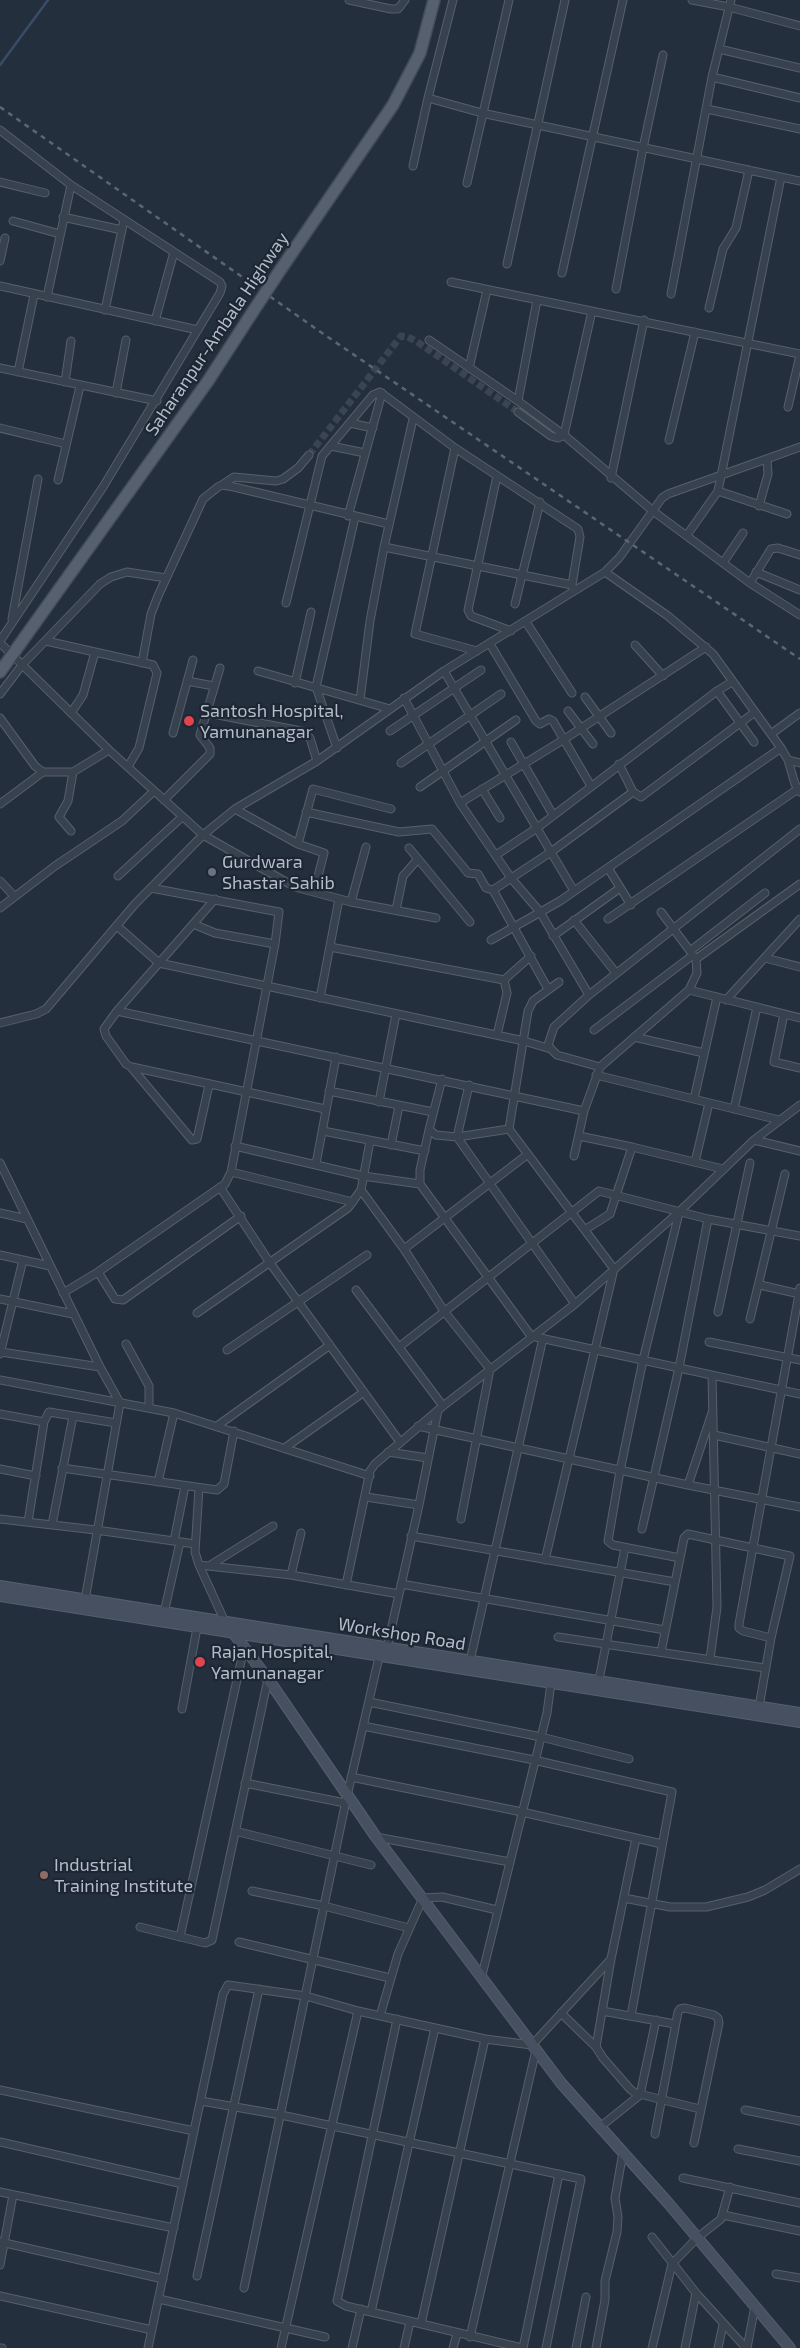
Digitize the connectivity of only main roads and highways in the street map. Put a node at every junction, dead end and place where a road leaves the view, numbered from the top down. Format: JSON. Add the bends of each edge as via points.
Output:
{"nodes":[{"id":1,"x":434,"y":0,"type":"edge"},
{"id":2,"x":0,"y":672,"type":"edge"},
{"id":3,"x":0,"y":1586,"type":"edge"},
{"id":4,"x":0,"y":1596,"type":"edge"},
{"id":5,"x":225,"y":1622,"type":"junction"},
{"id":6,"x":232,"y":1634,"type":"junction"},
{"id":7,"x":598,"y":1686,"type":"junction"},
{"id":8,"x":800,"y":1713,"type":"edge"},
{"id":9,"x":800,"y":1722,"type":"edge"},
{"id":10,"x":790,"y":2348,"type":"edge"}],
"edges":[{"from":1,"to":2,"type":"main road","name":"Saharanpur-Ambala Highway","bridge":true,"via":[[420,52],[393,105],[208,381]]},
{"from":3,"to":5,"type":"main road","name":"Workshop Road"},
{"from":4,"to":6,"type":"main road","name":"Workshop Road"},
{"from":5,"to":6,"type":"main road"},
{"from":5,"to":7,"type":"main road","name":"Workshop Road","via":[[470,1661]]},
{"from":6,"to":7,"type":"main road","name":"Workshop Road","via":[[551,1683]]},
{"from":6,"to":10,"type":"main road","via":[[268,1679],[346,1799],[561,2083]]},
{"from":7,"to":8,"type":"main road","name":"Workshop Road"},
{"from":7,"to":9,"type":"main road","name":"Workshop Road"}]}
